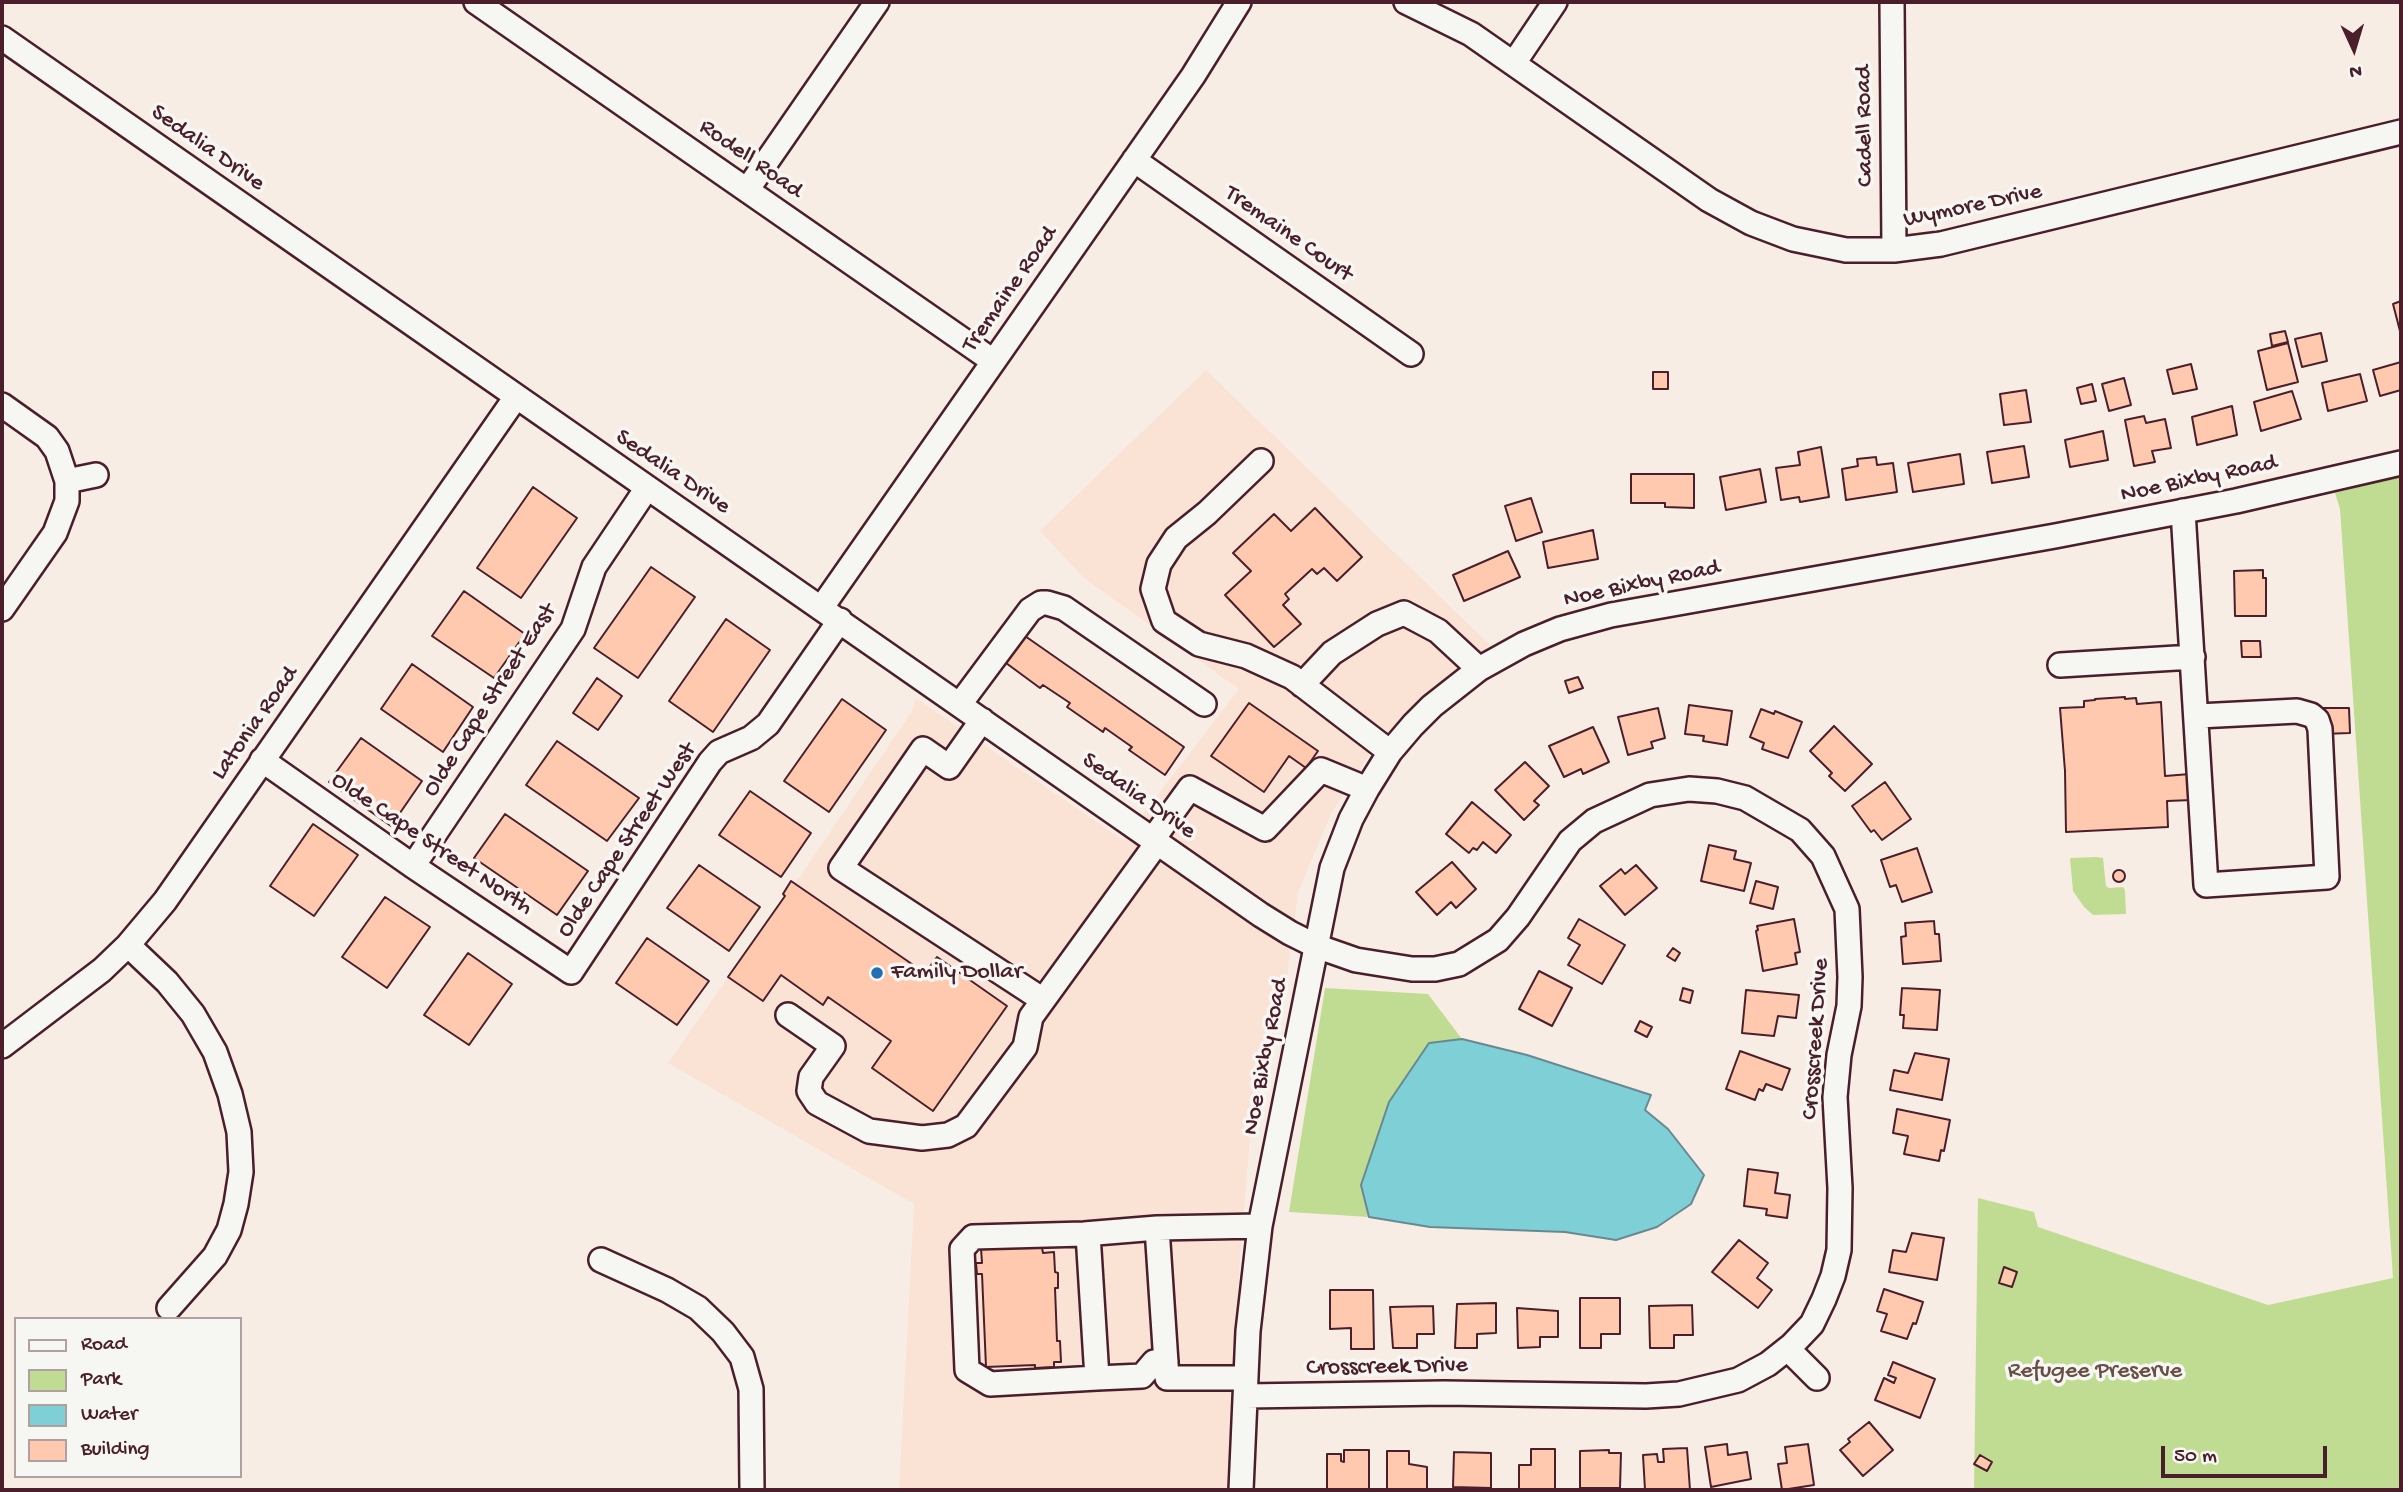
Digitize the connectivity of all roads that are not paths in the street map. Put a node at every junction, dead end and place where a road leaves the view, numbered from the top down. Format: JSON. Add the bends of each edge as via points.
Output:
{"nodes":[{"id":1,"x":476,"y":2,"type":"edge"},
{"id":2,"x":877,"y":2,"type":"edge"},
{"id":3,"x":1239,"y":2,"type":"edge"},
{"id":4,"x":1406,"y":2,"type":"edge"},
{"id":5,"x":1555,"y":2,"type":"edge"},
{"id":6,"x":1892,"y":2,"type":"edge"},
{"id":7,"x":2,"y":38,"type":"edge"},
{"id":8,"x":1514,"y":62,"type":"junction"},
{"id":9,"x":2401,"y":132,"type":"edge"},
{"id":10,"x":1134,"y":160,"type":"junction"},
{"id":11,"x":747,"y":190,"type":"junction"},
{"id":12,"x":1894,"y":250,"type":"junction"},
{"id":13,"x":1410,"y":354,"type":"dead end"},
{"id":14,"x":993,"y":362,"type":"junction"},
{"id":15,"x":516,"y":397,"type":"junction"},
{"id":16,"x":2,"y":405,"type":"edge"},
{"id":17,"x":1261,"y":461,"type":"dead end"},
{"id":18,"x":2401,"y":463,"type":"edge"},
{"id":19,"x":96,"y":475,"type":"dead end"},
{"id":20,"x":67,"y":481,"type":"junction"},
{"id":21,"x":647,"y":488,"type":"junction"},
{"id":22,"x":2183,"y":511,"type":"junction"},
{"id":23,"x":2,"y":609,"type":"edge"},
{"id":24,"x":831,"y":614,"type":"junction"},
{"id":25,"x":2193,"y":657,"type":"junction"},
{"id":26,"x":2060,"y":665,"type":"dead end"},
{"id":27,"x":1479,"y":669,"type":"junction"},
{"id":28,"x":1302,"y":685,"type":"junction"},
{"id":29,"x":960,"y":704,"type":"junction"},
{"id":30,"x":1204,"y":704,"type":"dead end"},
{"id":31,"x":2198,"y":716,"type":"junction"},
{"id":32,"x":982,"y":719,"type":"junction"},
{"id":33,"x":1390,"y":752,"type":"junction"},
{"id":34,"x":262,"y":760,"type":"junction"},
{"id":35,"x":1367,"y":789,"type":"junction"},
{"id":36,"x":1155,"y":841,"type":"junction"},
{"id":37,"x":413,"y":866,"type":"junction"},
{"id":38,"x":128,"y":945,"type":"junction"},
{"id":39,"x":1316,"y":946,"type":"junction"},
{"id":40,"x":571,"y":972,"type":"joint"},
{"id":41,"x":1043,"y":1000,"type":"junction"},
{"id":42,"x":788,"y":1015,"type":"dead end"},
{"id":43,"x":2,"y":1046,"type":"edge"},
{"id":44,"x":1260,"y":1226,"type":"junction"},
{"id":45,"x":1157,"y":1228,"type":"junction"},
{"id":46,"x":1088,"y":1234,"type":"junction"},
{"id":47,"x":601,"y":1260,"type":"dead end"},
{"id":48,"x":169,"y":1308,"type":"dead end"},
{"id":49,"x":1788,"y":1349,"type":"junction"},
{"id":50,"x":1166,"y":1361,"type":"junction"},
{"id":51,"x":1097,"y":1378,"type":"junction"},
{"id":52,"x":1817,"y":1378,"type":"dead end"},
{"id":53,"x":1246,"y":1387,"type":"junction"},
{"id":54,"x":752,"y":1490,"type":"edge"},
{"id":55,"x":1241,"y":1490,"type":"edge"}],
"edges":[{"from":1,"to":11,"type":"street","name":"Rodell Road"},
{"from":2,"to":11,"type":"street"},
{"from":3,"to":10,"type":"street","name":"Tremaine Road"},
{"from":4,"to":8,"type":"street","name":"Wymore Drive","via":[[1471,34]]},
{"from":5,"to":8,"type":"street"},
{"from":6,"to":12,"type":"street","name":"Cadell Road"},
{"from":7,"to":15,"type":"street","name":"Sedalia Drive"},
{"from":8,"to":12,"type":"street","name":"Wymore Drive","via":[[1709,200],[1751,223],[1820,246]]},
{"from":9,"to":12,"type":"street","name":"Wymore Drive","via":[[1941,244]]},
{"from":10,"to":13,"type":"street","name":"Tremaine Court"},
{"from":10,"to":14,"type":"street","name":"Tremaine Road"},
{"from":11,"to":14,"type":"street","name":"Rodell Road"},
{"from":14,"to":24,"type":"street","name":"Tremaine Road"},
{"from":15,"to":21,"type":"street","name":"Sedalia Drive"},
{"from":15,"to":34,"type":"street","name":"Latonia Road"},
{"from":16,"to":20,"type":"street","via":[[47,437]]},
{"from":17,"to":28,"type":"street","via":[[1176,538],[1159,564],[1153,589],[1164,621],[1199,644],[1246,656]]},
{"from":18,"to":22,"type":"street","name":"Noe Bixby Road"},
{"from":19,"to":20,"type":"street"},
{"from":20,"to":23,"type":"street","via":[[67,501],[55,533]]},
{"from":21,"to":24,"type":"street","name":"Sedalia Drive"},
{"from":21,"to":37,"type":"street","name":"Olde Cape Street East","via":[[594,567],[573,629]]},
{"from":22,"to":25,"type":"street"},
{"from":22,"to":27,"type":"street","name":"Noe Bixby Road","via":[[1611,615],[1560,629]]},
{"from":24,"to":29,"type":"street","name":"Sedalia Drive"},
{"from":24,"to":40,"type":"street","name":"Olde Cape Street West","via":[[768,724],[710,762]]},
{"from":25,"to":26,"type":"street"},
{"from":25,"to":31,"type":"street"},
{"from":27,"to":28,"type":"street","via":[[1438,631],[1404,613],[1332,653]]},
{"from":27,"to":33,"type":"street","name":"Noe Bixby Road","via":[[1432,706]]},
{"from":28,"to":33,"type":"street"},
{"from":29,"to":30,"type":"street","via":[[1030,610],[1041,603],[1064,608]]},
{"from":29,"to":32,"type":"street","name":"Sedalia Drive"},
{"from":31,"to":31,"type":"street","via":[[2206,885],[2327,877],[2317,720],[2297,711]]},
{"from":32,"to":36,"type":"street","name":"Sedalia Drive"},
{"from":32,"to":41,"type":"street","via":[[949,767],[923,748],[841,868]]},
{"from":33,"to":35,"type":"street","name":"Noe Bixby Road"},
{"from":34,"to":37,"type":"street","name":"Olde Cape Street North"},
{"from":34,"to":38,"type":"street","name":"Latonia Road","via":[[165,901]]},
{"from":35,"to":36,"type":"street","via":[[1321,770],[1265,829],[1190,788]]},
{"from":35,"to":39,"type":"street","name":"Noe Bixby Road","via":[[1332,867]]},
{"from":36,"to":39,"type":"street","name":"Sedalia Drive","via":[[1261,915]]},
{"from":36,"to":41,"type":"street"},
{"from":37,"to":40,"type":"street","name":"Olde Cape Street North"},
{"from":38,"to":43,"type":"street","name":"Latonia Road"},
{"from":38,"to":48,"type":"street","via":[[193,1014],[215,1052],[239,1132],[241,1172],[229,1230],[215,1256]]},
{"from":39,"to":44,"type":"street","name":"Noe Bixby Road"},
{"from":39,"to":49,"type":"street","name":"Crosscreek Drive","via":[[1356,960],[1412,969],[1459,964],[1498,940],[1570,841],[1594,821],[1650,795],[1689,789],[1717,791],[1745,798],[1800,830],[1823,856],[1847,909],[1850,977],[1835,1097],[1839,1250],[1812,1324]]},
{"from":41,"to":42,"type":"street","via":[[1031,1017],[1025,1047],[965,1126],[948,1135],[922,1138],[869,1131],[817,1103],[809,1091],[811,1077],[833,1046]]},
{"from":44,"to":45,"type":"street"},
{"from":44,"to":53,"type":"street","name":"Noe Bixby Road"},
{"from":45,"to":46,"type":"street"},
{"from":45,"to":50,"type":"street"},
{"from":46,"to":51,"type":"street"},
{"from":46,"to":51,"type":"street","via":[[973,1237],[962,1249],[967,1370],[990,1384]]},
{"from":47,"to":54,"type":"street","via":[[698,1308],[742,1357],[751,1389]]},
{"from":49,"to":52,"type":"street"},
{"from":49,"to":53,"type":"street","name":"Crosscreek Drive","via":[[1738,1380],[1679,1394]]},
{"from":50,"to":51,"type":"street","via":[[1154,1362],[1142,1376]]},
{"from":50,"to":53,"type":"street","name":"Crosscreek Drive","via":[[1167,1378]]},
{"from":53,"to":55,"type":"street","name":"Noe Bixby Road"}]}
